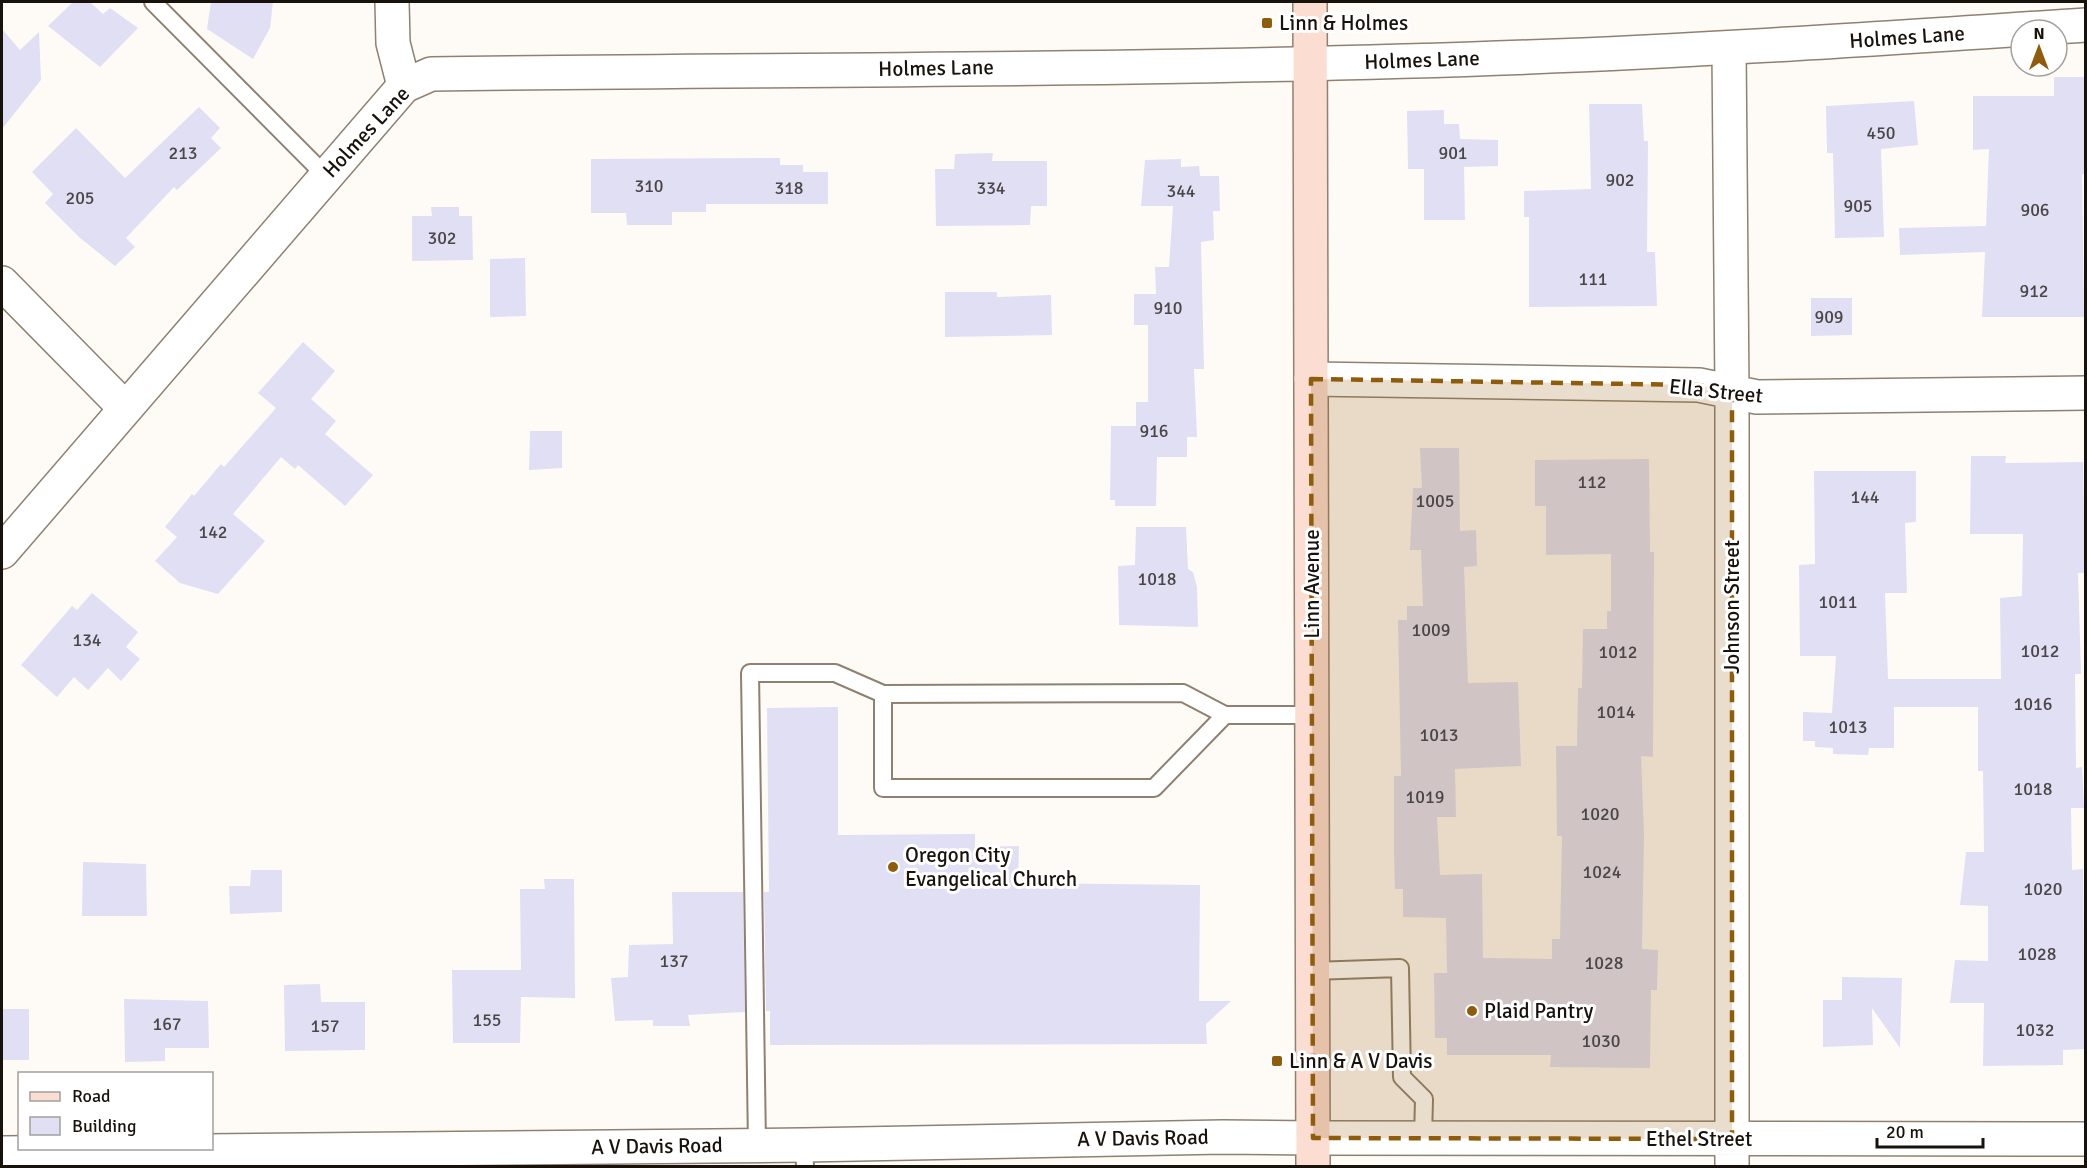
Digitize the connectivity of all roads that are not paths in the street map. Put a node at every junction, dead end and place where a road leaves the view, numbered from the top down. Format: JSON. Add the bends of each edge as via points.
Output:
{"nodes":[{"id":1,"x":153,"y":2,"type":"edge"},
{"id":2,"x":392,"y":2,"type":"edge"},
{"id":3,"x":1310,"y":2,"type":"edge"},
{"id":4,"x":2085,"y":25,"type":"edge"},
{"id":5,"x":1729,"y":48,"type":"junction"},
{"id":6,"x":1311,"y":63,"type":"junction"},
{"id":7,"x":404,"y":86,"type":"junction"},
{"id":8,"x":325,"y":175,"type":"junction"},
{"id":9,"x":2,"y":283,"type":"edge"},
{"id":10,"x":1311,"y":379,"type":"junction"},
{"id":11,"x":1732,"y":392,"type":"junction"},
{"id":12,"x":2085,"y":393,"type":"edge"},
{"id":13,"x":125,"y":408,"type":"junction"},
{"id":14,"x":2,"y":552,"type":"edge"},
{"id":15,"x":883,"y":694,"type":"junction"},
{"id":16,"x":1225,"y":715,"type":"junction"},
{"id":17,"x":1312,"y":715,"type":"junction"},
{"id":18,"x":1312,"y":971,"type":"junction"},
{"id":19,"x":1423,"y":1138,"type":"junction"},
{"id":20,"x":2085,"y":1139,"type":"edge"},
{"id":21,"x":757,"y":1145,"type":"junction"},
{"id":22,"x":1313,"y":1152,"type":"edge"},
{"id":23,"x":2,"y":1153,"type":"edge"},
{"id":24,"x":1732,"y":1153,"type":"edge"},
{"id":25,"x":682,"y":1156,"type":"edge"},
{"id":26,"x":805,"y":1156,"type":"edge"}],
"edges":[{"from":1,"to":8,"type":"lane"},
{"from":2,"to":7,"type":"street","via":[[393,43]]},
{"from":3,"to":6,"type":"main road","name":"Linn Avenue"},
{"from":4,"to":5,"type":"street","name":"Holmes Lane"},
{"from":5,"to":6,"type":"street","name":"Holmes Lane"},
{"from":5,"to":11,"type":"street","name":"Johnson Street"},
{"from":6,"to":7,"type":"street","name":"Holmes Lane","via":[[431,74]]},
{"from":6,"to":10,"type":"main road","name":"Linn Avenue"},
{"from":7,"to":8,"type":"street","name":"Holmes Lane"},
{"from":8,"to":13,"type":"street","name":"Holmes Lane"},
{"from":9,"to":13,"type":"street"},
{"from":10,"to":11,"type":"street","name":"Ella Street","via":[[1699,385]]},
{"from":10,"to":17,"type":"main road","name":"Linn Avenue"},
{"from":11,"to":12,"type":"street","name":"Ella Street","via":[[1757,397]]},
{"from":11,"to":24,"type":"street","name":"Johnson Street"},
{"from":13,"to":14,"type":"street","name":"Holmes Lane"},
{"from":15,"to":16,"type":"lane","via":[[1183,693]]},
{"from":15,"to":16,"type":"lane","via":[[883,788],[1154,788]]},
{"from":15,"to":21,"type":"lane","via":[[836,673],[750,673]]},
{"from":16,"to":17,"type":"lane"},
{"from":17,"to":18,"type":"main road","name":"Linn Avenue"},
{"from":18,"to":19,"type":"lane","via":[[1400,968],[1402,1077],[1424,1099]]},
{"from":18,"to":22,"type":"main road","name":"Linn Avenue"},
{"from":19,"to":22,"type":"street","name":"Ethel Street"},
{"from":19,"to":24,"type":"street","name":"Ethel Street"},
{"from":20,"to":24,"type":"street","name":"Ethel Street"},
{"from":21,"to":25,"type":"street","name":"A V Davis Road"},
{"from":21,"to":26,"type":"street","name":"A V Davis Road"},
{"from":22,"to":26,"type":"street","name":"A V Davis Road","via":[[1222,1137]]},
{"from":23,"to":25,"type":"street","name":"A V Davis Road"}]}
